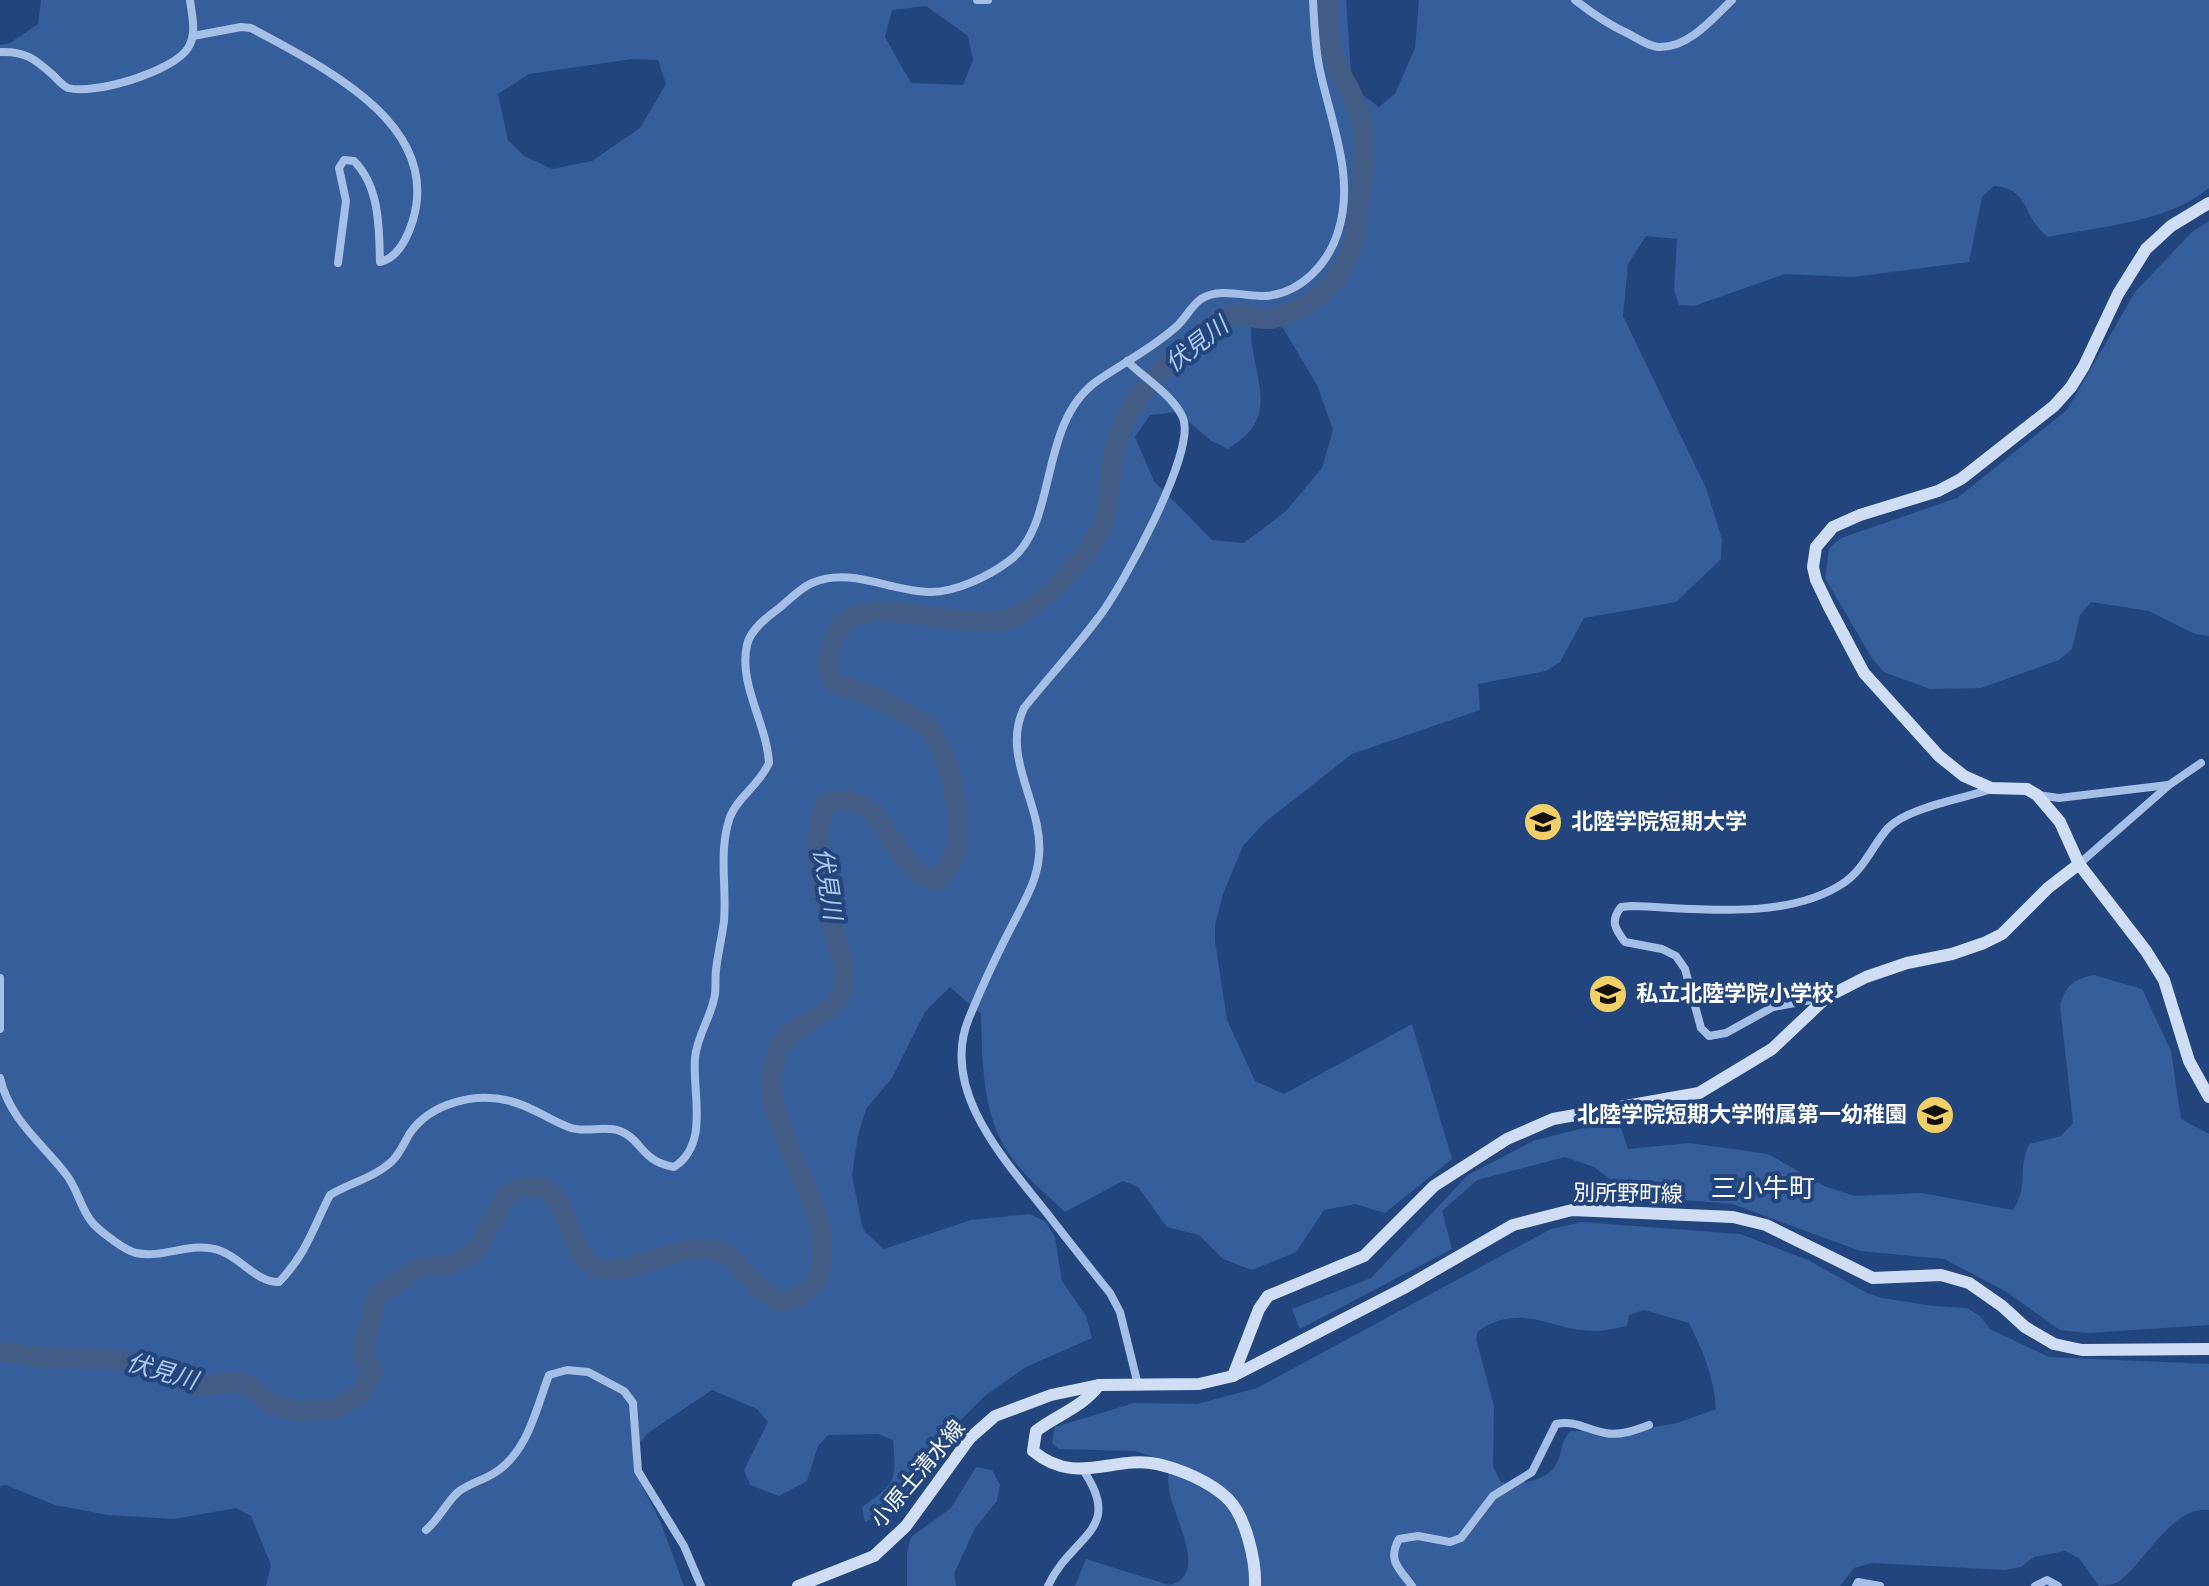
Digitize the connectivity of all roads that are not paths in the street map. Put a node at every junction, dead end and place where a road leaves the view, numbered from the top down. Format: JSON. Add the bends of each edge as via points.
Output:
{"nodes":[{"id":1,"x":190,"y":0,"type":"edge"},
{"id":2,"x":977,"y":0,"type":"edge"},
{"id":3,"x":988,"y":0,"type":"edge"},
{"id":4,"x":1313,"y":0,"type":"edge"},
{"id":5,"x":1575,"y":0,"type":"edge"},
{"id":6,"x":1732,"y":0,"type":"edge"},
{"id":7,"x":193,"y":36,"type":"junction"},
{"id":8,"x":0,"y":52,"type":"edge"},
{"id":9,"x":2209,"y":203,"type":"edge"},
{"id":10,"x":338,"y":263,"type":"dead end"},
{"id":11,"x":1127,"y":361,"type":"junction"},
{"id":12,"x":2201,"y":763,"type":"dead end"},
{"id":13,"x":2169,"y":785,"type":"junction"},
{"id":14,"x":1991,"y":788,"type":"junction"},
{"id":15,"x":2037,"y":795,"type":"junction"},
{"id":16,"x":2079,"y":864,"type":"junction"},
{"id":17,"x":0,"y":978,"type":"edge"},
{"id":18,"x":1827,"y":997,"type":"junction"},
{"id":19,"x":0,"y":1029,"type":"edge"},
{"id":20,"x":0,"y":1078,"type":"edge"},
{"id":21,"x":2209,"y":1097,"type":"edge"},
{"id":22,"x":2209,"y":1349,"type":"edge"},
{"id":23,"x":1233,"y":1376,"type":"junction"},
{"id":24,"x":1099,"y":1385,"type":"junction"},
{"id":25,"x":1138,"y":1385,"type":"junction"},
{"id":26,"x":1649,"y":1425,"type":"dead end"},
{"id":27,"x":1083,"y":1470,"type":"junction"},
{"id":28,"x":426,"y":1530,"type":"dead end"},
{"id":29,"x":701,"y":1586,"type":"edge"},
{"id":30,"x":798,"y":1586,"type":"edge"},
{"id":31,"x":1048,"y":1586,"type":"edge"},
{"id":32,"x":1255,"y":1586,"type":"edge"},
{"id":33,"x":1412,"y":1586,"type":"edge"},
{"id":34,"x":1856,"y":1586,"type":"edge"},
{"id":35,"x":1880,"y":1586,"type":"edge"},
{"id":36,"x":2035,"y":1586,"type":"edge"},
{"id":37,"x":2058,"y":1586,"type":"edge"}],
"edges":[{"from":1,"to":7,"type":"street"},
{"from":2,"to":3,"type":"street"},
{"from":4,"to":11,"type":"street","via":[[1318,65],[1346,196],[1331,250],[1293,290],[1201,299],[1179,325]]},
{"from":5,"to":6,"type":"street","via":[[1605,23],[1659,47],[1689,37]]},
{"from":7,"to":8,"type":"street","via":[[188,49],[161,71],[95,87],[69,88],[23,52]]},
{"from":7,"to":10,"type":"street","via":[[251,28],[351,88],[405,140],[418,196],[403,243],[389,260],[380,262],[378,215],[367,178],[354,161],[344,160],[339,168],[346,201]]},
{"from":9,"to":14,"type":"street","via":[[2146,249],[2084,366],[2054,406],[1961,479],[1841,522],[1816,547],[1816,580],[1864,673],[1939,756]]},
{"from":11,"to":20,"type":"street","via":[[1094,383],[1071,413],[1055,446],[1036,526],[1009,561],[962,585],[932,592],[837,577],[811,584],[750,636],[746,665],[769,763],[731,817],[722,863],[724,924],[715,997],[695,1060],[698,1120],[683,1162],[674,1167],[656,1162],[617,1130],[574,1129],[506,1100],[474,1099],[440,1108],[424,1116],[393,1161],[330,1195],[291,1270],[279,1282],[269,1282],[222,1251],[195,1246],[137,1253],[112,1240],[91,1221],[66,1173],[14,1114]]},
{"from":11,"to":25,"type":"street","via":[[1184,419],[1177,466],[1100,616],[1018,721],[1016,747],[1039,857],[1030,893],[963,1037],[964,1071],[978,1118],[997,1150],[1110,1293],[1120,1312]]},
{"from":12,"to":13,"type":"street"},
{"from":13,"to":15,"type":"street","via":[[2059,798]]},
{"from":13,"to":16,"type":"street"},
{"from":14,"to":15,"type":"street","via":[[2027,789]]},
{"from":14,"to":18,"type":"street","via":[[1900,818],[1857,873],[1818,896],[1741,910],[1621,907],[1615,915],[1616,930],[1625,942],[1676,956],[1685,969],[1701,1028],[1709,1036],[1726,1033],[1773,1007]]},
{"from":15,"to":16,"type":"street","via":[[2060,822]]},
{"from":16,"to":18,"type":"street","via":[[2002,934],[1866,977]]},
{"from":16,"to":21,"type":"street","via":[[2164,980],[2189,1061]]},
{"from":17,"to":19,"type":"street"},
{"from":18,"to":23,"type":"street","via":[[1772,1049],[1699,1093],[1553,1119],[1507,1139],[1434,1186],[1364,1256],[1268,1296]]},
{"from":22,"to":23,"type":"street","name":"別所野町線","via":[[2082,1350],[2054,1344],[1969,1283],[1941,1275],[1873,1278],[1766,1225],[1733,1217],[1572,1210],[1513,1225]]},
{"from":23,"to":25,"type":"street","name":"別所野町線","via":[[1199,1384]]},
{"from":24,"to":25,"type":"street","name":"別所野町線"},
{"from":24,"to":27,"type":"street","via":[[1033,1438],[1033,1451],[1044,1460]]},
{"from":24,"to":30,"type":"street","name":"小原土清水線","via":[[1051,1395],[995,1416],[970,1438],[906,1526],[874,1556]]},
{"from":26,"to":33,"type":"street","via":[[1618,1434],[1572,1421],[1556,1424],[1532,1472],[1493,1496],[1461,1538],[1399,1539],[1394,1562]]},
{"from":27,"to":31,"type":"street","via":[[1096,1490],[1098,1521],[1056,1568]]},
{"from":27,"to":32,"type":"street","via":[[1155,1464],[1199,1479],[1229,1500],[1236,1512],[1248,1536]]},
{"from":28,"to":29,"type":"street","via":[[454,1495],[497,1471],[521,1448],[549,1375],[588,1372],[624,1391],[633,1403],[638,1471],[684,1546]]},
{"from":34,"to":35,"type":"street"},
{"from":36,"to":37,"type":"street","via":[[2047,1580]]}]}
